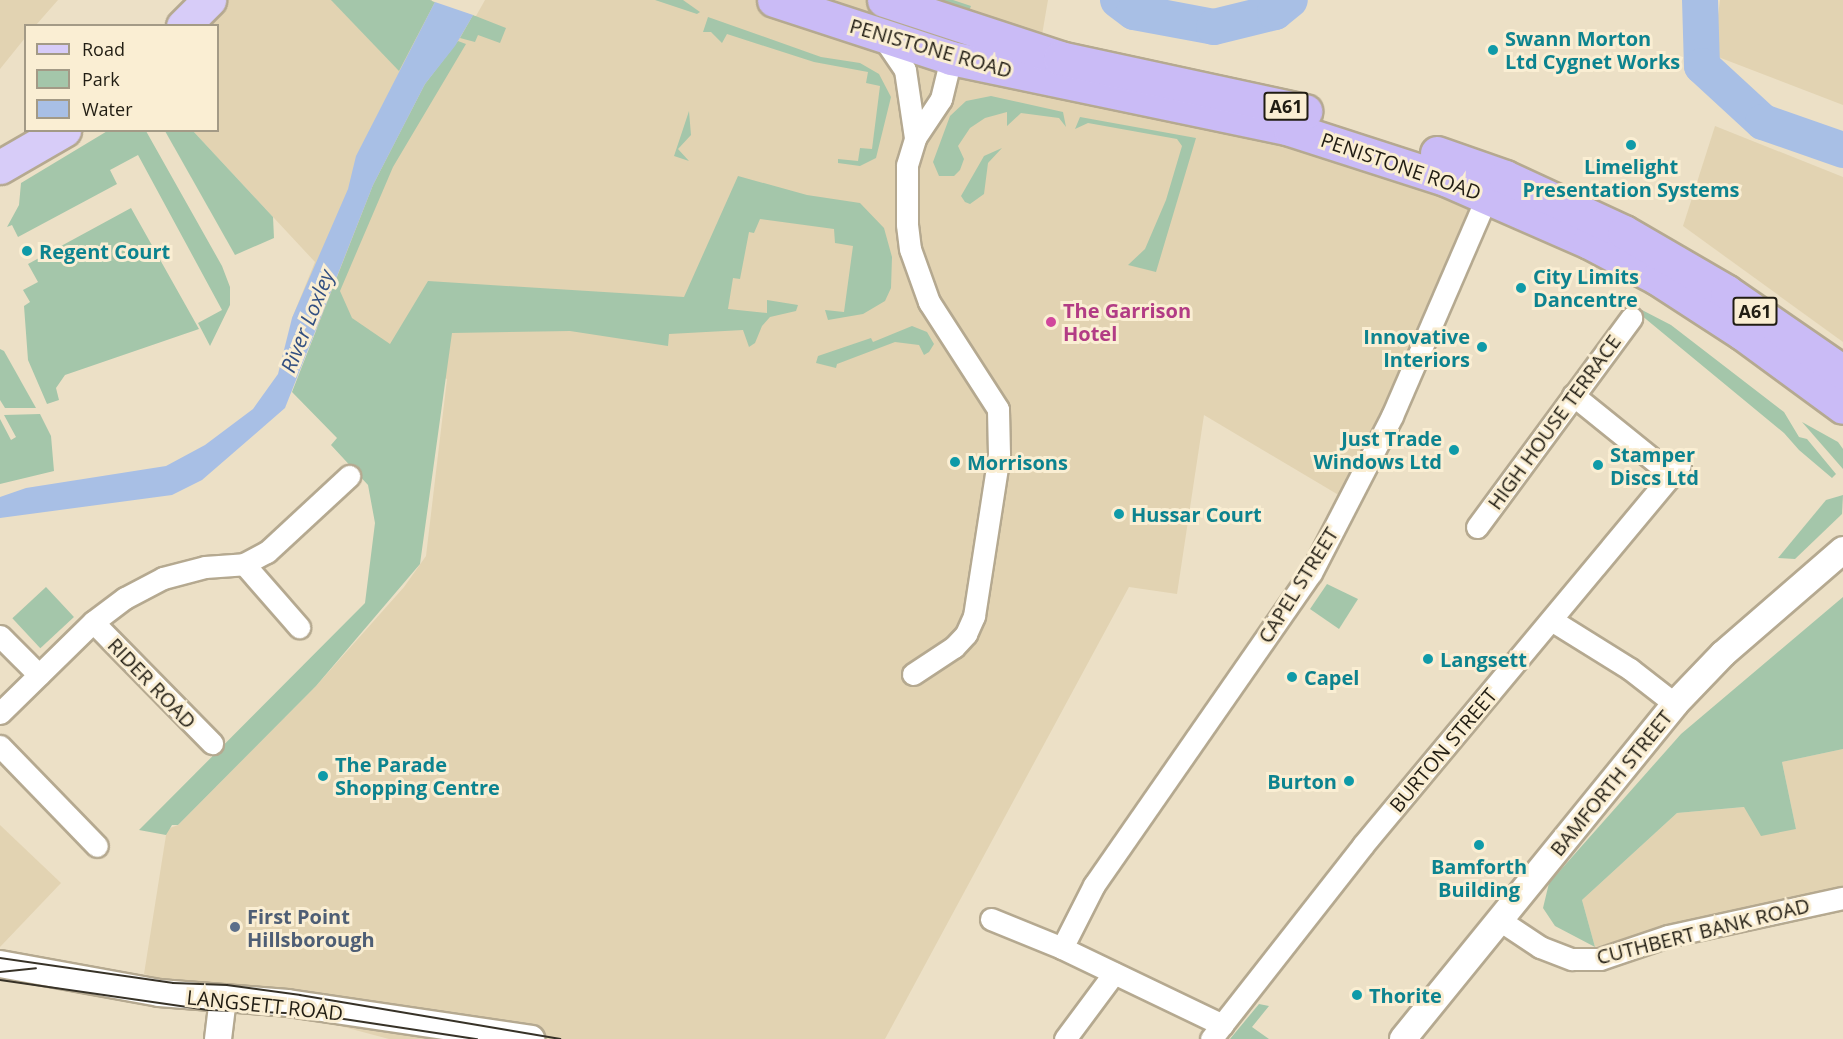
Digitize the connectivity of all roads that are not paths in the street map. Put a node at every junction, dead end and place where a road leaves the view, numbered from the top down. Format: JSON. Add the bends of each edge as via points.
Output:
{"nodes":[{"id":1,"x":209,"y":0,"type":"edge"},
{"id":2,"x":774,"y":0,"type":"edge"},
{"id":3,"x":888,"y":2,"type":"edge"},
{"id":4,"x":185,"y":24,"type":"edge"},
{"id":5,"x":880,"y":34,"type":"junction"},
{"id":6,"x":951,"y":58,"type":"junction"},
{"id":7,"x":61,"y":132,"type":"edge"},
{"id":8,"x":915,"y":138,"type":"junction"},
{"id":9,"x":0,"y":167,"type":"edge"},
{"id":10,"x":1487,"y":196,"type":"junction"},
{"id":11,"x":1631,"y":318,"type":"dead end"},
{"id":12,"x":1843,"y":372,"type":"edge"},
{"id":13,"x":1573,"y":395,"type":"junction"},
{"id":14,"x":1843,"y":407,"type":"edge"},
{"id":15,"x":349,"y":476,"type":"dead end"},
{"id":16,"x":1477,"y":527,"type":"dead end"},
{"id":17,"x":1843,"y":550,"type":"edge"},
{"id":18,"x":244,"y":564,"type":"junction"},
{"id":19,"x":1553,"y":621,"type":"junction"},
{"id":20,"x":93,"y":622,"type":"junction"},
{"id":21,"x":299,"y":627,"type":"dead end"},
{"id":22,"x":0,"y":636,"type":"edge"},
{"id":23,"x":913,"y":674,"type":"dead end"},
{"id":24,"x":39,"y":675,"type":"junction"},
{"id":25,"x":1675,"y":704,"type":"junction"},
{"id":26,"x":0,"y":713,"type":"edge"},
{"id":27,"x":212,"y":743,"type":"dead end"},
{"id":28,"x":0,"y":746,"type":"edge"},
{"id":29,"x":97,"y":846,"type":"dead end"},
{"id":30,"x":1843,"y":898,"type":"edge"},
{"id":31,"x":991,"y":919,"type":"dead end"},
{"id":32,"x":1501,"y":921,"type":"junction"},
{"id":33,"x":1062,"y":948,"type":"junction"},
{"id":34,"x":0,"y":964,"type":"edge"},
{"id":35,"x":1114,"y":973,"type":"junction"},
{"id":36,"x":223,"y":998,"type":"junction"},
{"id":37,"x":1217,"y":1032,"type":"edge"},
{"id":38,"x":218,"y":1039,"type":"edge"},
{"id":39,"x":531,"y":1039,"type":"edge"},
{"id":40,"x":1065,"y":1039,"type":"edge"},
{"id":41,"x":1403,"y":1039,"type":"edge"}],
"edges":[{"from":1,"to":4,"type":"main road"},
{"from":2,"to":5,"type":"highway","name":"PENISTONE ROAD","number":"A61"},
{"from":3,"to":6,"type":"highway","via":[[914,25],[945,41]]},
{"from":3,"to":12,"type":"highway","name":"PENISTONE ROAD","number":"A61","via":[[1060,58],[1329,117],[1505,177],[1663,254],[1727,292]]},
{"from":5,"to":6,"type":"highway","name":"PENISTONE ROAD","number":"A61"},
{"from":5,"to":8,"type":"street","via":[[904,70]]},
{"from":6,"to":8,"type":"street","via":[[941,99]]},
{"from":6,"to":10,"type":"highway","name":"PENISTONE ROAD","number":"A61","via":[[1290,129],[1392,159]]},
{"from":7,"to":9,"type":"main road"},
{"from":8,"to":23,"type":"street","via":[[904,189],[910,249],[937,317],[998,410],[1000,433],[974,616],[966,634],[954,647]]},
{"from":10,"to":14,"type":"highway","name":"PENISTONE ROAD","number":"A61","via":[[1656,278],[1742,333]]},
{"from":10,"to":33,"type":"street","name":"CAPEL STREET","via":[[1392,416],[1311,573],[1094,885]]},
{"from":11,"to":13,"type":"street","name":"HIGH HOUSE TERRACE"},
{"from":13,"to":16,"type":"street","name":"HIGH HOUSE TERRACE"},
{"from":13,"to":19,"type":"street","name":"BURTON STREET","via":[[1676,470]]},
{"from":15,"to":18,"type":"street","via":[[267,552]]},
{"from":17,"to":25,"type":"street","name":"BAMFORTH STREET","via":[[1723,654]]},
{"from":18,"to":20,"type":"street","via":[[205,567],[163,578],[125,598]]},
{"from":18,"to":21,"type":"street"},
{"from":19,"to":25,"type":"street","via":[[1630,669]]},
{"from":19,"to":37,"type":"street","name":"BURTON STREET","via":[[1363,845]]},
{"from":20,"to":24,"type":"street"},
{"from":20,"to":27,"type":"street","name":"RIDER ROAD"},
{"from":22,"to":24,"type":"street"},
{"from":24,"to":26,"type":"street"},
{"from":25,"to":32,"type":"street","name":"BAMFORTH STREET"},
{"from":28,"to":29,"type":"street"},
{"from":30,"to":32,"type":"street","name":"CUTHBERT BANK ROAD","via":[[1668,936],[1600,959],[1572,959],[1540,947]]},
{"from":31,"to":33,"type":"street"},
{"from":32,"to":41,"type":"street","name":"BAMFORTH STREET"},
{"from":33,"to":35,"type":"street"},
{"from":34,"to":36,"type":"street","name":"LANGSETT ROAD","via":[[159,993]]},
{"from":35,"to":37,"type":"street"},
{"from":35,"to":40,"type":"street"},
{"from":36,"to":38,"type":"street"},
{"from":36,"to":39,"type":"street","name":"LANGSETT ROAD","via":[[297,1004]]}]}
